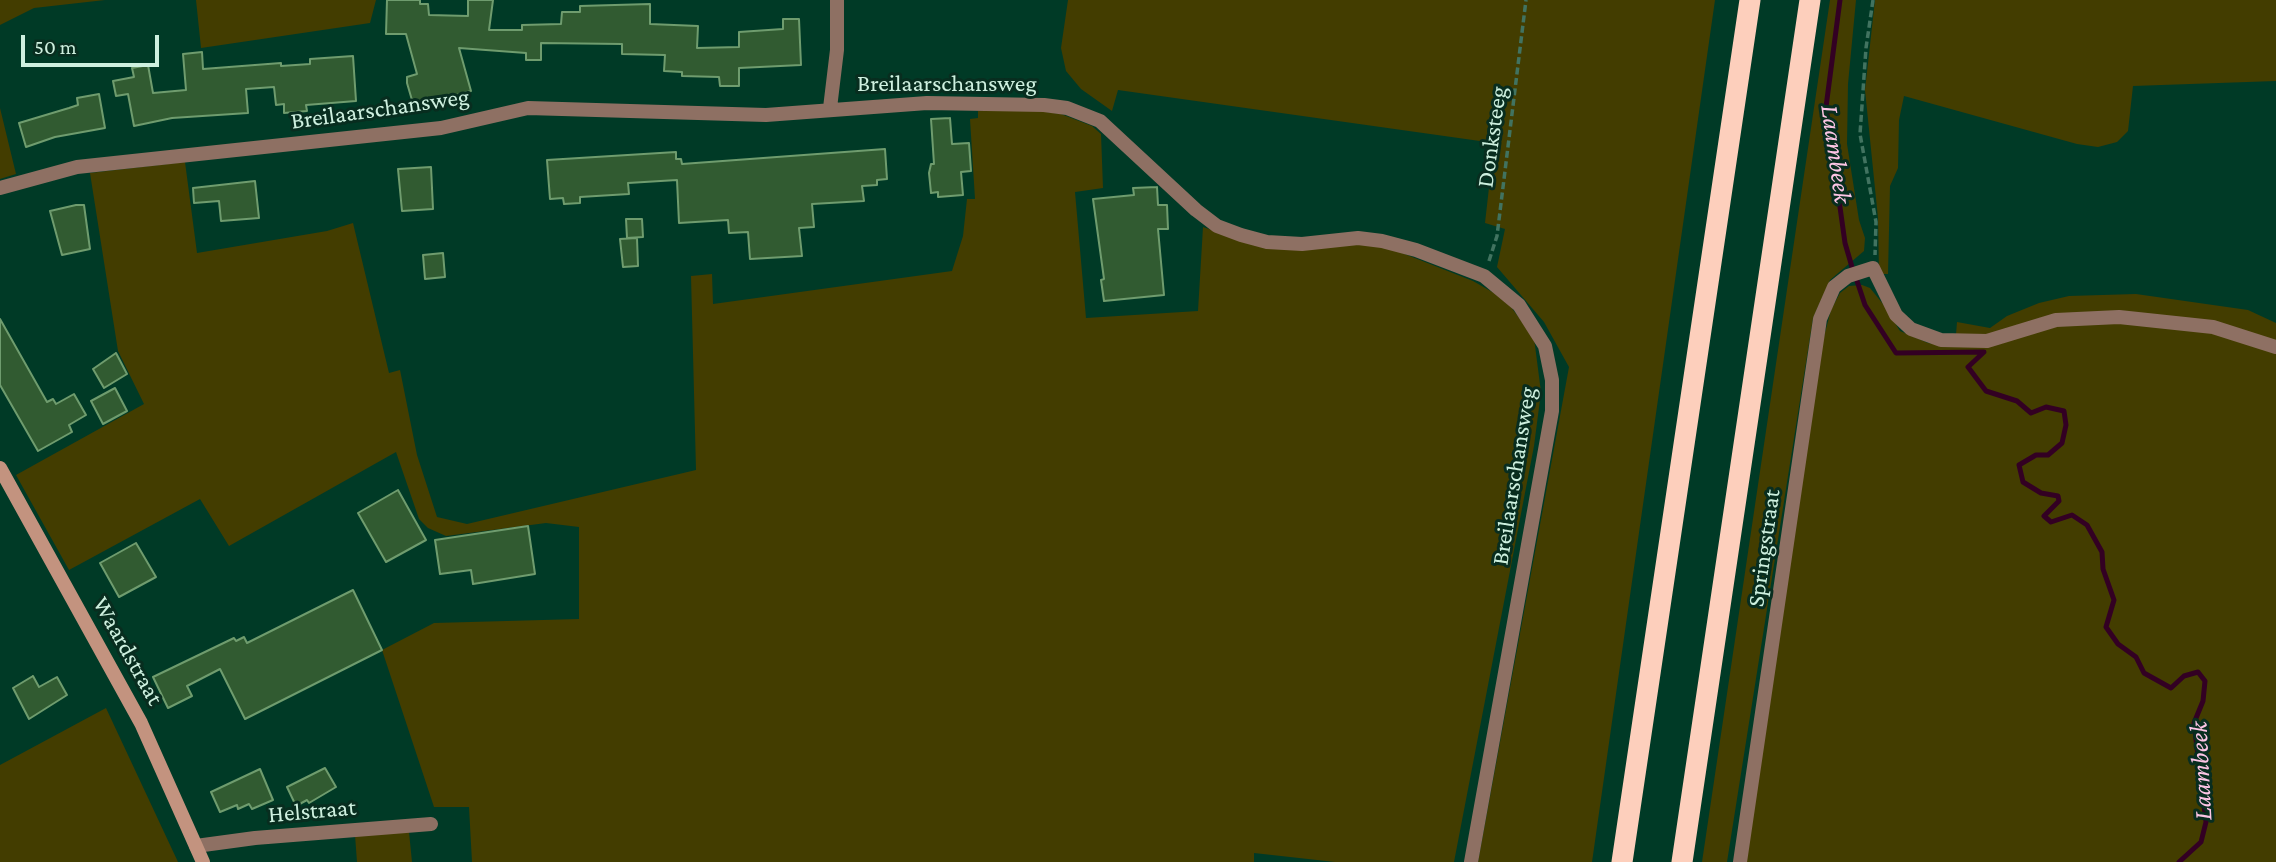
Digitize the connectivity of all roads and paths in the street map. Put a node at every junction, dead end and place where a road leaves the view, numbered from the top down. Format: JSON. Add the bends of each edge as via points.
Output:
{"nodes":[{"id":1,"x":837,"y":0,"type":"edge"},
{"id":2,"x":1526,"y":0,"type":"edge"},
{"id":3,"x":1750,"y":0,"type":"edge"},
{"id":4,"x":1810,"y":0,"type":"edge"},
{"id":5,"x":1873,"y":0,"type":"edge"},
{"id":6,"x":831,"y":108,"type":"junction"},
{"id":7,"x":0,"y":188,"type":"edge"},
{"id":8,"x":1873,"y":268,"type":"junction"},
{"id":9,"x":1483,"y":276,"type":"junction"},
{"id":10,"x":2276,"y":347,"type":"edge"},
{"id":11,"x":0,"y":468,"type":"edge"},
{"id":12,"x":431,"y":824,"type":"dead end"},
{"id":13,"x":196,"y":846,"type":"junction"},
{"id":14,"x":203,"y":862,"type":"edge"},
{"id":15,"x":1471,"y":862,"type":"edge"},
{"id":16,"x":1622,"y":862,"type":"edge"},
{"id":17,"x":1682,"y":862,"type":"edge"},
{"id":18,"x":1740,"y":862,"type":"edge"}],
"edges":[{"from":1,"to":6,"type":"street"},
{"from":2,"to":9,"type":"path","name":"Donksteeg","via":[[1497,236]]},
{"from":3,"to":16,"type":"highway"},
{"from":4,"to":17,"type":"highway"},
{"from":5,"to":8,"type":"path","via":[[1860,134],[1876,222]]},
{"from":6,"to":7,"type":"street","name":"Breilaarschansweg","via":[[766,115],[528,108],[441,128],[77,167]]},
{"from":6,"to":9,"type":"street","name":"Breilaarschansweg","via":[[991,103],[1067,108],[1110,128],[1217,226],[1267,242],[1382,241]]},
{"from":8,"to":10,"type":"street","via":[[1896,315],[1910,329],[1941,340],[1987,341],[2056,320],[2119,317],[2213,327]]},
{"from":8,"to":18,"type":"street","name":"Springstraat","via":[[1848,276],[1834,288],[1820,319]]},
{"from":9,"to":15,"type":"street","name":"Breilaarschansweg","via":[[1519,305],[1545,346],[1552,411]]},
{"from":11,"to":13,"type":"street","name":"Waardstraat","via":[[141,723]]},
{"from":12,"to":13,"type":"street","name":"Helstraat"},
{"from":13,"to":14,"type":"street","name":"Waardstraat"}]}
